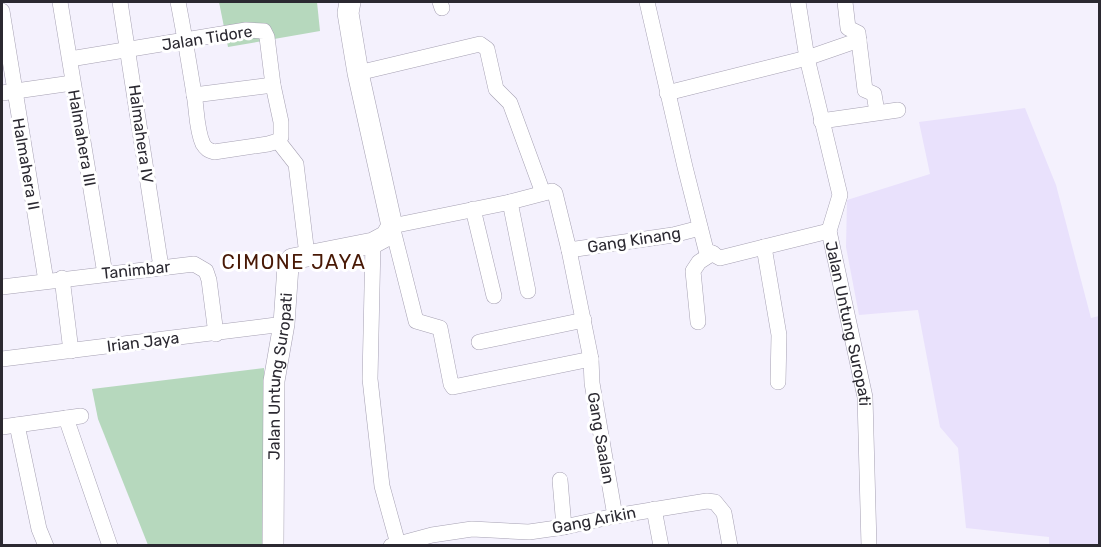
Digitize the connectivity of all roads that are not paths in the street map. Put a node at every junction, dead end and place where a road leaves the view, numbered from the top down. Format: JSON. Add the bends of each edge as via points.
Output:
{"nodes":[{"id":1,"x":60,"y":2,"type":"edge"},
{"id":2,"x":120,"y":2,"type":"edge"},
{"id":3,"x":178,"y":2,"type":"edge"},
{"id":4,"x":350,"y":2,"type":"edge"},
{"id":5,"x":647,"y":2,"type":"edge"},
{"id":6,"x":798,"y":2,"type":"edge"},
{"id":7,"x":845,"y":2,"type":"edge"},
{"id":8,"x":2,"y":11,"type":"edge"},
{"id":9,"x":859,"y":40,"type":"junction"},
{"id":10,"x":185,"y":41,"type":"junction"},
{"id":11,"x":129,"y":50,"type":"junction"},
{"id":12,"x":807,"y":58,"type":"junction"},
{"id":13,"x":70,"y":59,"type":"junction"},
{"id":14,"x":358,"y":73,"type":"junction"},
{"id":15,"x":72,"y":83,"type":"junction"},
{"id":16,"x":273,"y":85,"type":"junction"},
{"id":17,"x":8,"y":92,"type":"edge"},
{"id":18,"x":667,"y":93,"type":"junction"},
{"id":19,"x":194,"y":95,"type":"junction"},
{"id":20,"x":898,"y":110,"type":"dead end"},
{"id":21,"x":877,"y":112,"type":"junction"},
{"id":22,"x":821,"y":120,"type":"junction"},
{"id":23,"x":278,"y":141,"type":"junction"},
{"id":24,"x":543,"y":193,"type":"junction"},
{"id":25,"x":510,"y":202,"type":"junction"},
{"id":26,"x":473,"y":209,"type":"junction"},
{"id":27,"x":392,"y":226,"type":"junction"},
{"id":28,"x":700,"y":228,"type":"junction"},
{"id":29,"x":830,"y":231,"type":"junction"},
{"id":30,"x":373,"y":243,"type":"junction"},
{"id":31,"x":764,"y":247,"type":"junction"},
{"id":32,"x":569,"y":250,"type":"junction"},
{"id":33,"x":713,"y":254,"type":"junction"},
{"id":34,"x":307,"y":255,"type":"junction"},
{"id":35,"x":161,"y":267,"type":"junction"},
{"id":36,"x":105,"y":274,"type":"junction"},
{"id":37,"x":62,"y":278,"type":"junction"},
{"id":38,"x":46,"y":281,"type":"junction"},
{"id":39,"x":2,"y":287,"type":"edge"},
{"id":40,"x":528,"y":291,"type":"dead end"},
{"id":41,"x":494,"y":296,"type":"dead end"},
{"id":42,"x":584,"y":320,"type":"junction"},
{"id":43,"x":698,"y":322,"type":"dead end"},
{"id":44,"x":284,"y":324,"type":"junction"},
{"id":45,"x":216,"y":334,"type":"junction"},
{"id":46,"x":479,"y":342,"type":"dead end"},
{"id":47,"x":71,"y":351,"type":"junction"},
{"id":48,"x":2,"y":359,"type":"edge"},
{"id":49,"x":591,"y":359,"type":"junction"},
{"id":50,"x":778,"y":382,"type":"dead end"},
{"id":51,"x":9,"y":426,"type":"edge"},
{"id":52,"x":560,"y":480,"type":"dead end"},
{"id":53,"x":654,"y":509,"type":"junction"},
{"id":54,"x":615,"y":516,"type":"junction"},
{"id":55,"x":564,"y":527,"type":"junction"},
{"id":56,"x":433,"y":540,"type":"edge"},
{"id":57,"x":394,"y":545,"type":"edge"},
{"id":58,"x":46,"y":546,"type":"edge"},
{"id":59,"x":110,"y":546,"type":"edge"},
{"id":60,"x":273,"y":546,"type":"edge"},
{"id":61,"x":661,"y":546,"type":"edge"},
{"id":62,"x":730,"y":546,"type":"edge"},
{"id":63,"x":869,"y":546,"type":"edge"}],
"edges":[{"from":1,"to":13,"type":"street","name":"Halmahera III"},
{"from":2,"to":11,"type":"street","name":"Halmahera IV"},
{"from":3,"to":10,"type":"street"},
{"from":4,"to":14,"type":"street","via":[[348,13]]},
{"from":5,"to":18,"type":"street"},
{"from":6,"to":12,"type":"street","name":"Jalan Untung Suropati"},
{"from":7,"to":9,"type":"street","via":[[848,28],[857,31]]},
{"from":8,"to":17,"type":"street","name":"Halmahera II"},
{"from":9,"to":12,"type":"street"},
{"from":9,"to":21,"type":"street","via":[[865,90],[874,94]]},
{"from":10,"to":11,"type":"street","name":"Jalan Tidore"},
{"from":10,"to":16,"type":"street","name":"Jalan Tidore","via":[[246,30],[264,31]]},
{"from":10,"to":19,"type":"street"},
{"from":11,"to":13,"type":"street","name":"Jalan Tidore"},
{"from":11,"to":35,"type":"street","name":"Halmahera IV"},
{"from":12,"to":18,"type":"street"},
{"from":12,"to":22,"type":"street","name":"Jalan Untung Suropati"},
{"from":13,"to":15,"type":"street","name":"Halmahera III"},
{"from":14,"to":24,"type":"street","via":[[480,44],[487,49],[496,89],[510,103]]},
{"from":14,"to":27,"type":"street"},
{"from":15,"to":17,"type":"street"},
{"from":15,"to":36,"type":"street","name":"Halmahera III"},
{"from":16,"to":19,"type":"street"},
{"from":16,"to":23,"type":"street","name":"Jalan Tidore","via":[[282,131]]},
{"from":17,"to":38,"type":"street","name":"Halmahera II"},
{"from":18,"to":28,"type":"street"},
{"from":19,"to":23,"type":"street","via":[[200,136],[208,150]]},
{"from":20,"to":21,"type":"street"},
{"from":21,"to":22,"type":"street"},
{"from":22,"to":29,"type":"street","name":"Jalan Untung Suropati","via":[[840,195]]},
{"from":23,"to":34,"type":"street","via":[[296,164]]},
{"from":24,"to":25,"type":"street"},
{"from":24,"to":32,"type":"street","name":"Gang Kinang","via":[[555,194]]},
{"from":25,"to":26,"type":"street"},
{"from":25,"to":40,"type":"street"},
{"from":26,"to":27,"type":"street"},
{"from":26,"to":41,"type":"street"},
{"from":27,"to":30,"type":"street","via":[[386,236]]},
{"from":27,"to":49,"type":"street","via":[[416,321],[440,328],[453,387]]},
{"from":28,"to":32,"type":"street","name":"Gang Kinang"},
{"from":28,"to":33,"type":"street","via":[[706,250]]},
{"from":29,"to":31,"type":"street"},
{"from":29,"to":63,"type":"street","name":"Jalan Untung Suropati","via":[[865,397]]},
{"from":30,"to":34,"type":"street"},
{"from":30,"to":57,"type":"street","via":[[370,379],[382,486]]},
{"from":31,"to":33,"type":"street","via":[[720,258]]},
{"from":31,"to":50,"type":"street","via":[[779,335]]},
{"from":32,"to":42,"type":"street","name":"Gang Saalan"},
{"from":33,"to":43,"type":"street","via":[[693,271]]},
{"from":34,"to":44,"type":"street","name":"Jalan Untung Suropati","via":[[292,259],[288,266]]},
{"from":35,"to":36,"type":"street","name":"Tanimbar"},
{"from":35,"to":45,"type":"street","name":"Tanimbar","via":[[194,264],[206,271]]},
{"from":36,"to":37,"type":"street","name":"Tanimbar"},
{"from":37,"to":38,"type":"street","name":"Tanimbar"},
{"from":37,"to":47,"type":"street"},
{"from":38,"to":39,"type":"street","name":"Tanimbar"},
{"from":42,"to":46,"type":"street"},
{"from":42,"to":49,"type":"street","name":"Gang Saalan"},
{"from":44,"to":45,"type":"street","name":"Irian Jaya"},
{"from":44,"to":60,"type":"street","name":"Jalan Untung Suropati","via":[[274,381]]},
{"from":45,"to":47,"type":"street","name":"Irian Jaya"},
{"from":47,"to":48,"type":"street","name":"Irian Jaya"},
{"from":49,"to":54,"type":"street","name":"Gang Saalan"},
{"from":51,"to":58,"type":"street"},
{"from":51,"to":59,"type":"street","via":[[74,417]]},
{"from":52,"to":55,"type":"street"},
{"from":53,"to":54,"type":"street","name":"Gang Arikin"},
{"from":53,"to":61,"type":"street"},
{"from":53,"to":62,"type":"street","name":"Gang Arikin","via":[[715,502],[724,513]]},
{"from":54,"to":55,"type":"street","name":"Gang Arikin"},
{"from":55,"to":56,"type":"street","name":"Gang Arikin","via":[[529,532],[472,529]]},
{"from":56,"to":57,"type":"street","name":"Gang Arikin"}]}
